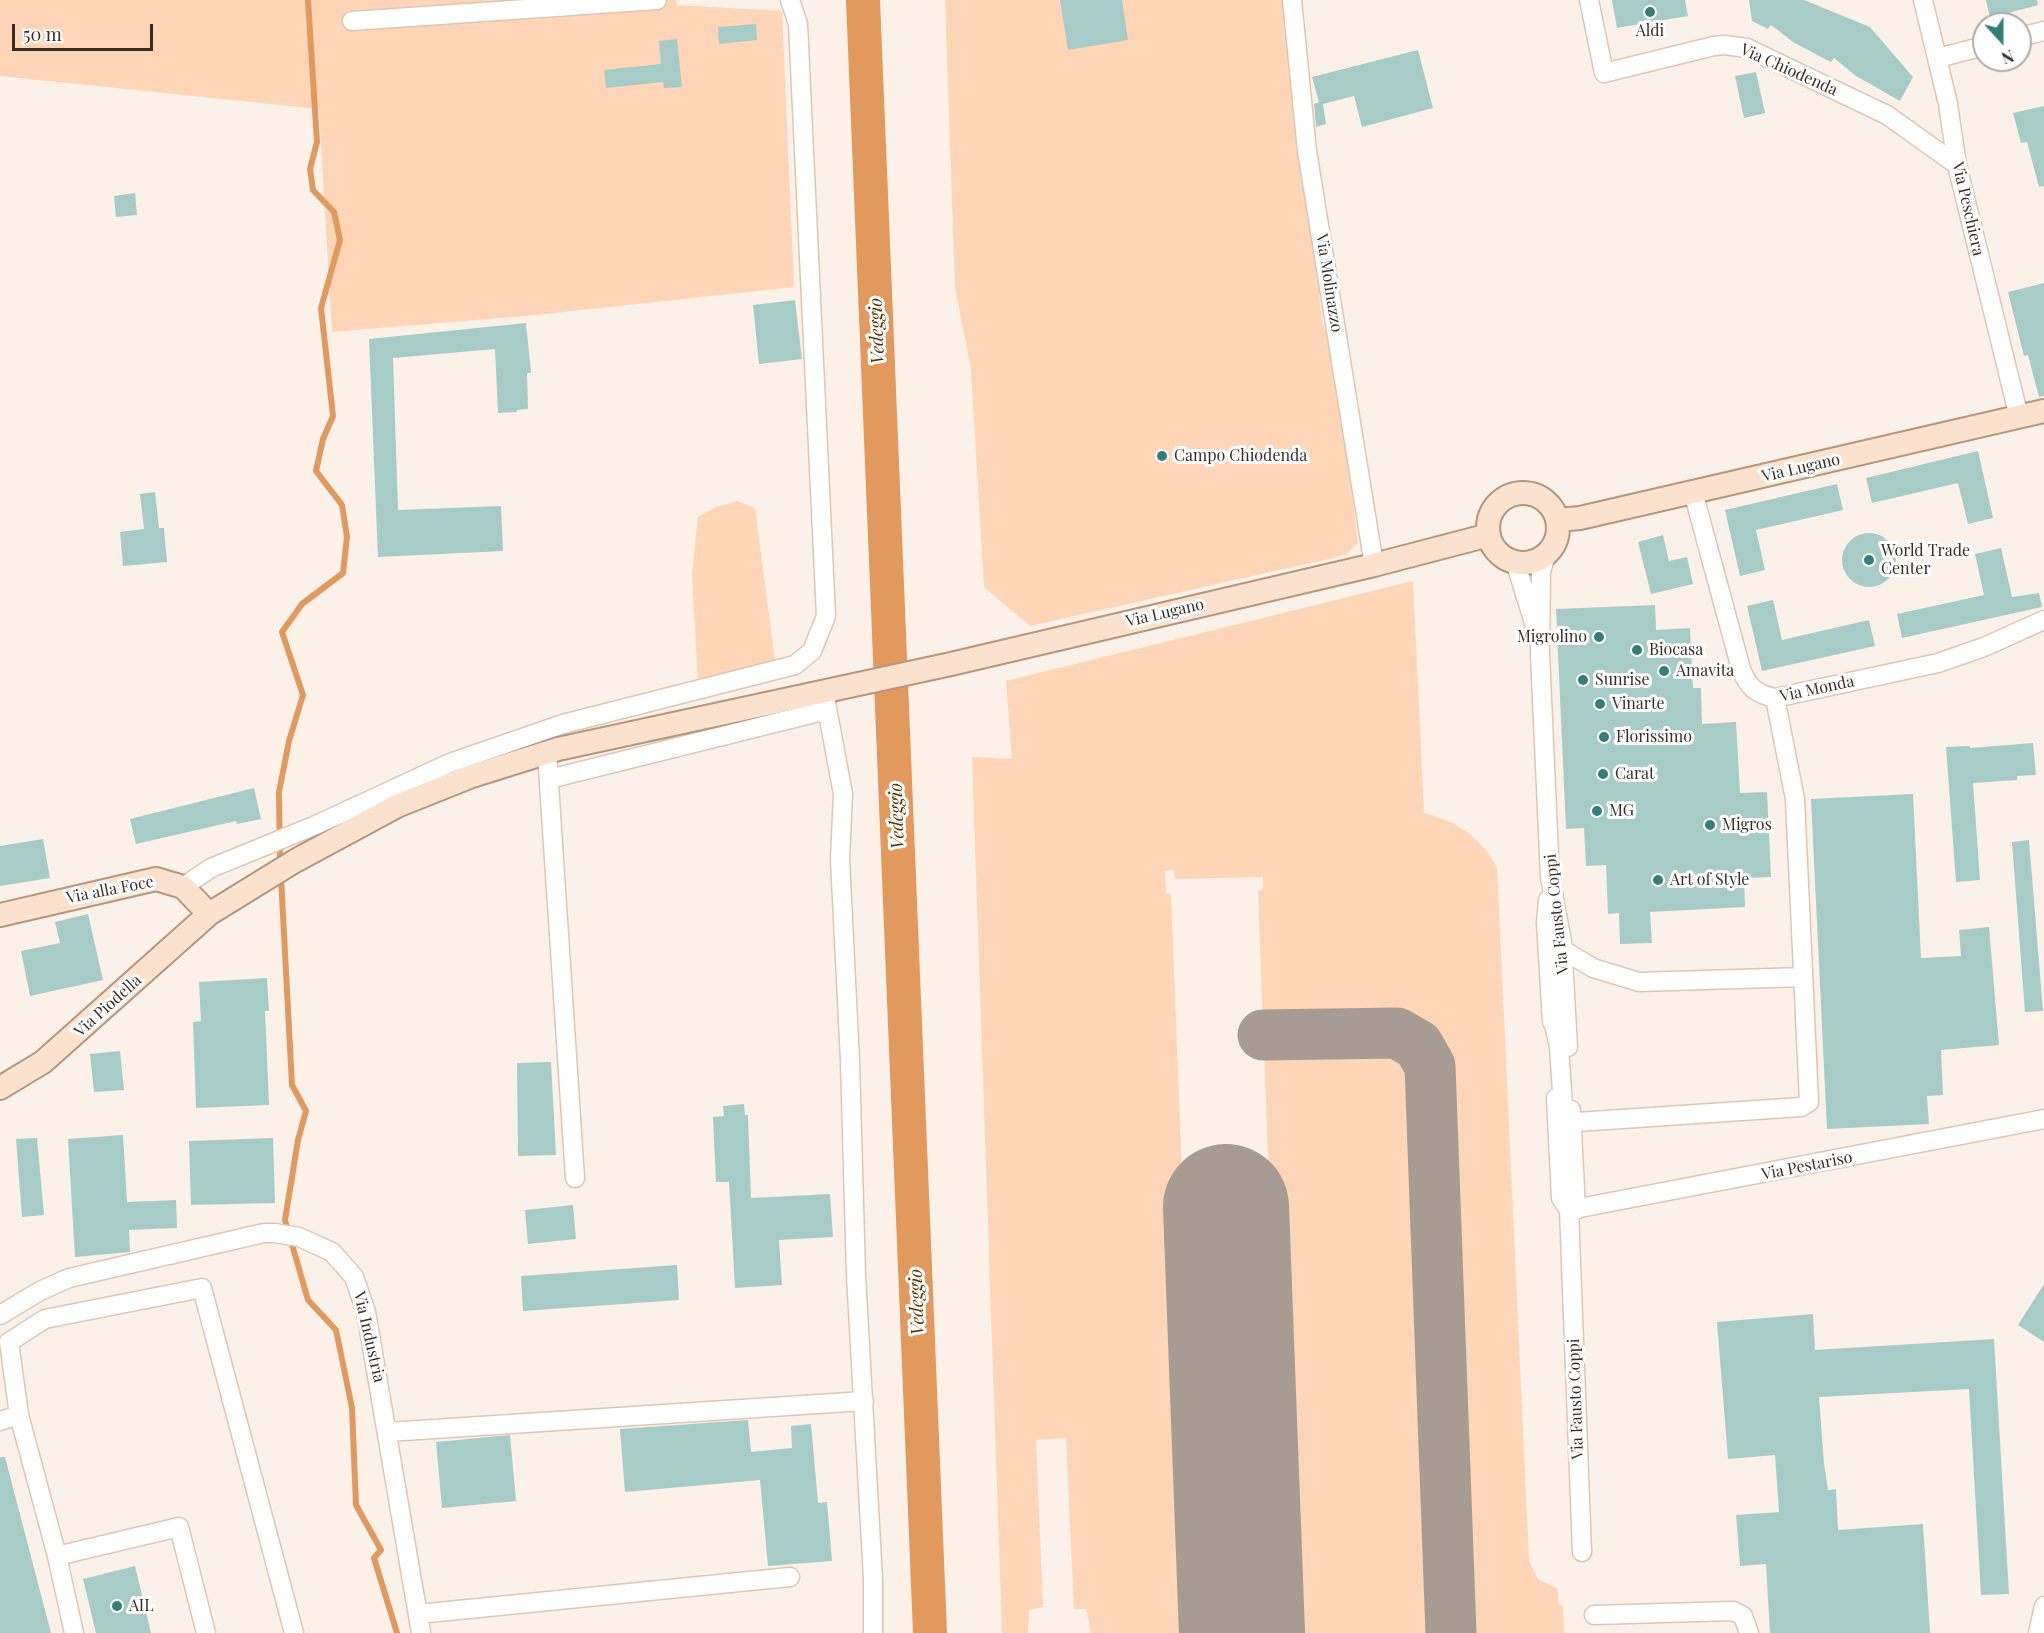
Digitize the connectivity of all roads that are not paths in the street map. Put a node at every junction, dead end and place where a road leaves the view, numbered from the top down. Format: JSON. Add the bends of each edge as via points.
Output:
{"nodes":[{"id":1,"x":657,"y":0,"type":"edge"},
{"id":2,"x":790,"y":0,"type":"edge"},
{"id":3,"x":1292,"y":0,"type":"edge"},
{"id":4,"x":1589,"y":0,"type":"edge"},
{"id":5,"x":1923,"y":0,"type":"edge"},
{"id":6,"x":352,"y":21,"type":"dead end"},
{"id":7,"x":1972,"y":49,"type":"edge"},
{"id":8,"x":1938,"y":58,"type":"junction"},
{"id":9,"x":1957,"y":165,"type":"junction"},
{"id":10,"x":2044,"y":411,"type":"edge"},
{"id":11,"x":2019,"y":417,"type":"junction"},
{"id":12,"x":1693,"y":492,"type":"junction"},
{"id":13,"x":1557,"y":520,"type":"junction"},
{"id":14,"x":1489,"y":535,"type":"junction"},
{"id":15,"x":1547,"y":553,"type":"junction"},
{"id":16,"x":1515,"y":561,"type":"junction"},
{"id":17,"x":1374,"y":565,"type":"junction"},
{"id":18,"x":2044,"y":620,"type":"edge"},
{"id":19,"x":1540,"y":654,"type":"junction"},
{"id":20,"x":831,"y":697,"type":"junction"},
{"id":21,"x":1775,"y":698,"type":"junction"},
{"id":22,"x":547,"y":753,"type":"junction"},
{"id":23,"x":549,"y":779,"type":"junction"},
{"id":24,"x":1550,"y":877,"type":"junction"},
{"id":25,"x":183,"y":887,"type":"junction"},
{"id":26,"x":209,"y":914,"type":"junction"},
{"id":27,"x":0,"y":915,"type":"edge"},
{"id":28,"x":1563,"y":950,"type":"junction"},
{"id":29,"x":1803,"y":977,"type":"junction"},
{"id":30,"x":1551,"y":1011,"type":"junction"},
{"id":31,"x":0,"y":1088,"type":"edge"},
{"id":32,"x":1572,"y":1119,"type":"junction"},
{"id":33,"x":2044,"y":1119,"type":"edge"},
{"id":34,"x":575,"y":1178,"type":"dead end"},
{"id":35,"x":1573,"y":1210,"type":"junction"},
{"id":36,"x":0,"y":1315,"type":"edge"},
{"id":37,"x":864,"y":1401,"type":"junction"},
{"id":38,"x":19,"y":1415,"type":"junction"},
{"id":39,"x":0,"y":1421,"type":"edge"},
{"id":40,"x":388,"y":1432,"type":"junction"},
{"id":41,"x":1581,"y":1552,"type":"dead end"},
{"id":42,"x":57,"y":1556,"type":"junction"},
{"id":43,"x":790,"y":1577,"type":"dead end"},
{"id":44,"x":2044,"y":1606,"type":"edge"},
{"id":45,"x":418,"y":1614,"type":"junction"},
{"id":46,"x":1594,"y":1615,"type":"dead end"},
{"id":47,"x":74,"y":1633,"type":"edge"},
{"id":48,"x":206,"y":1633,"type":"edge"},
{"id":49,"x":294,"y":1633,"type":"edge"},
{"id":50,"x":421,"y":1633,"type":"edge"},
{"id":51,"x":873,"y":1633,"type":"edge"},
{"id":52,"x":1749,"y":1633,"type":"edge"},
{"id":53,"x":2038,"y":1633,"type":"edge"}],
"edges":[{"from":1,"to":6,"type":"street"},
{"from":2,"to":25,"type":"street","via":[[798,24],[826,616],[812,651],[795,665],[563,724],[450,763],[211,868]]},
{"from":3,"to":17,"type":"street","name":"Via Molinazzo","via":[[1307,151]]},
{"from":4,"to":9,"type":"street","name":"Via Chiodenda","via":[[1604,73],[1714,46],[1747,48],[1887,115]]},
{"from":5,"to":8,"type":"street","name":"Via Peschiera"},
{"from":7,"to":8,"type":"street"},
{"from":8,"to":9,"type":"street","name":"Via Peschiera"},
{"from":9,"to":11,"type":"street","name":"Via Peschiera"},
{"from":10,"to":11,"type":"main road","name":"Via Lugano"},
{"from":11,"to":12,"type":"main road","name":"Via Lugano"},
{"from":12,"to":13,"type":"main road","name":"Via Lugano"},
{"from":12,"to":21,"type":"street","name":"Via Monda","via":[[1747,684],[1761,695]]},
{"from":13,"to":14,"type":"main road","via":[[1552,508],[1533,494],[1510,495],[1496,507],[1488,523]]},
{"from":13,"to":15,"type":"main road","via":[[1554,543]]},
{"from":14,"to":16,"type":"main road","via":[[1498,552]]},
{"from":14,"to":17,"type":"main road","name":"Via Lugano"},
{"from":15,"to":16,"type":"main road","via":[[1537,559]]},
{"from":15,"to":19,"type":"street","name":"Via Fausto Coppi","via":[[1541,571]]},
{"from":16,"to":19,"type":"street","name":"Via Fausto Coppi"},
{"from":17,"to":20,"type":"main road","name":"Via Lugano","via":[[951,663]]},
{"from":18,"to":21,"type":"street","name":"Via Monda","via":[[1938,663]]},
{"from":19,"to":24,"type":"street","name":"Via Fausto Coppi"},
{"from":20,"to":22,"type":"main road","name":"Via Lugano"},
{"from":20,"to":23,"type":"street"},
{"from":20,"to":37,"type":"street","via":[[843,794],[840,859]]},
{"from":21,"to":29,"type":"street","via":[[1795,799]]},
{"from":22,"to":23,"type":"street"},
{"from":22,"to":26,"type":"main road","name":"Via Piodella","via":[[472,776],[397,806],[295,861]]},
{"from":23,"to":34,"type":"street"},
{"from":24,"to":28,"type":"street","name":"Via Fausto Coppi"},
{"from":24,"to":30,"type":"street","via":[[1546,923]]},
{"from":25,"to":26,"type":"main road"},
{"from":25,"to":27,"type":"main road","name":"Via alla Foce","via":[[156,879]]},
{"from":26,"to":31,"type":"main road","name":"Via Piodella","via":[[43,1062]]},
{"from":28,"to":29,"type":"street","via":[[1593,968],[1639,982]]},
{"from":28,"to":32,"type":"street","name":"Via Fausto Coppi"},
{"from":29,"to":32,"type":"street","via":[[1810,1096],[1804,1106],[1583,1122]]},
{"from":30,"to":32,"type":"street","via":[[1559,1047],[1563,1106]]},
{"from":30,"to":35,"type":"street","via":[[1561,1198]]},
{"from":32,"to":35,"type":"street","name":"Via Fausto Coppi"},
{"from":33,"to":35,"type":"street","name":"Via Pestariso"},
{"from":35,"to":41,"type":"street","name":"Via Fausto Coppi"},
{"from":36,"to":40,"type":"street","name":"Via Industria","via":[[69,1278],[264,1233],[299,1237],[332,1252],[354,1277],[366,1312]]},
{"from":37,"to":40,"type":"street"},
{"from":37,"to":51,"type":"street"},
{"from":38,"to":39,"type":"street"},
{"from":38,"to":42,"type":"street"},
{"from":38,"to":49,"type":"street","via":[[9,1342],[45,1319],[202,1288]]},
{"from":40,"to":45,"type":"street","name":"Via Industria"},
{"from":42,"to":47,"type":"street"},
{"from":42,"to":48,"type":"street","via":[[179,1527]]},
{"from":43,"to":45,"type":"street"},
{"from":44,"to":53,"type":"street"},
{"from":45,"to":50,"type":"street","name":"Via Industria"},
{"from":46,"to":52,"type":"street","via":[[1733,1611],[1743,1616]]}]}
